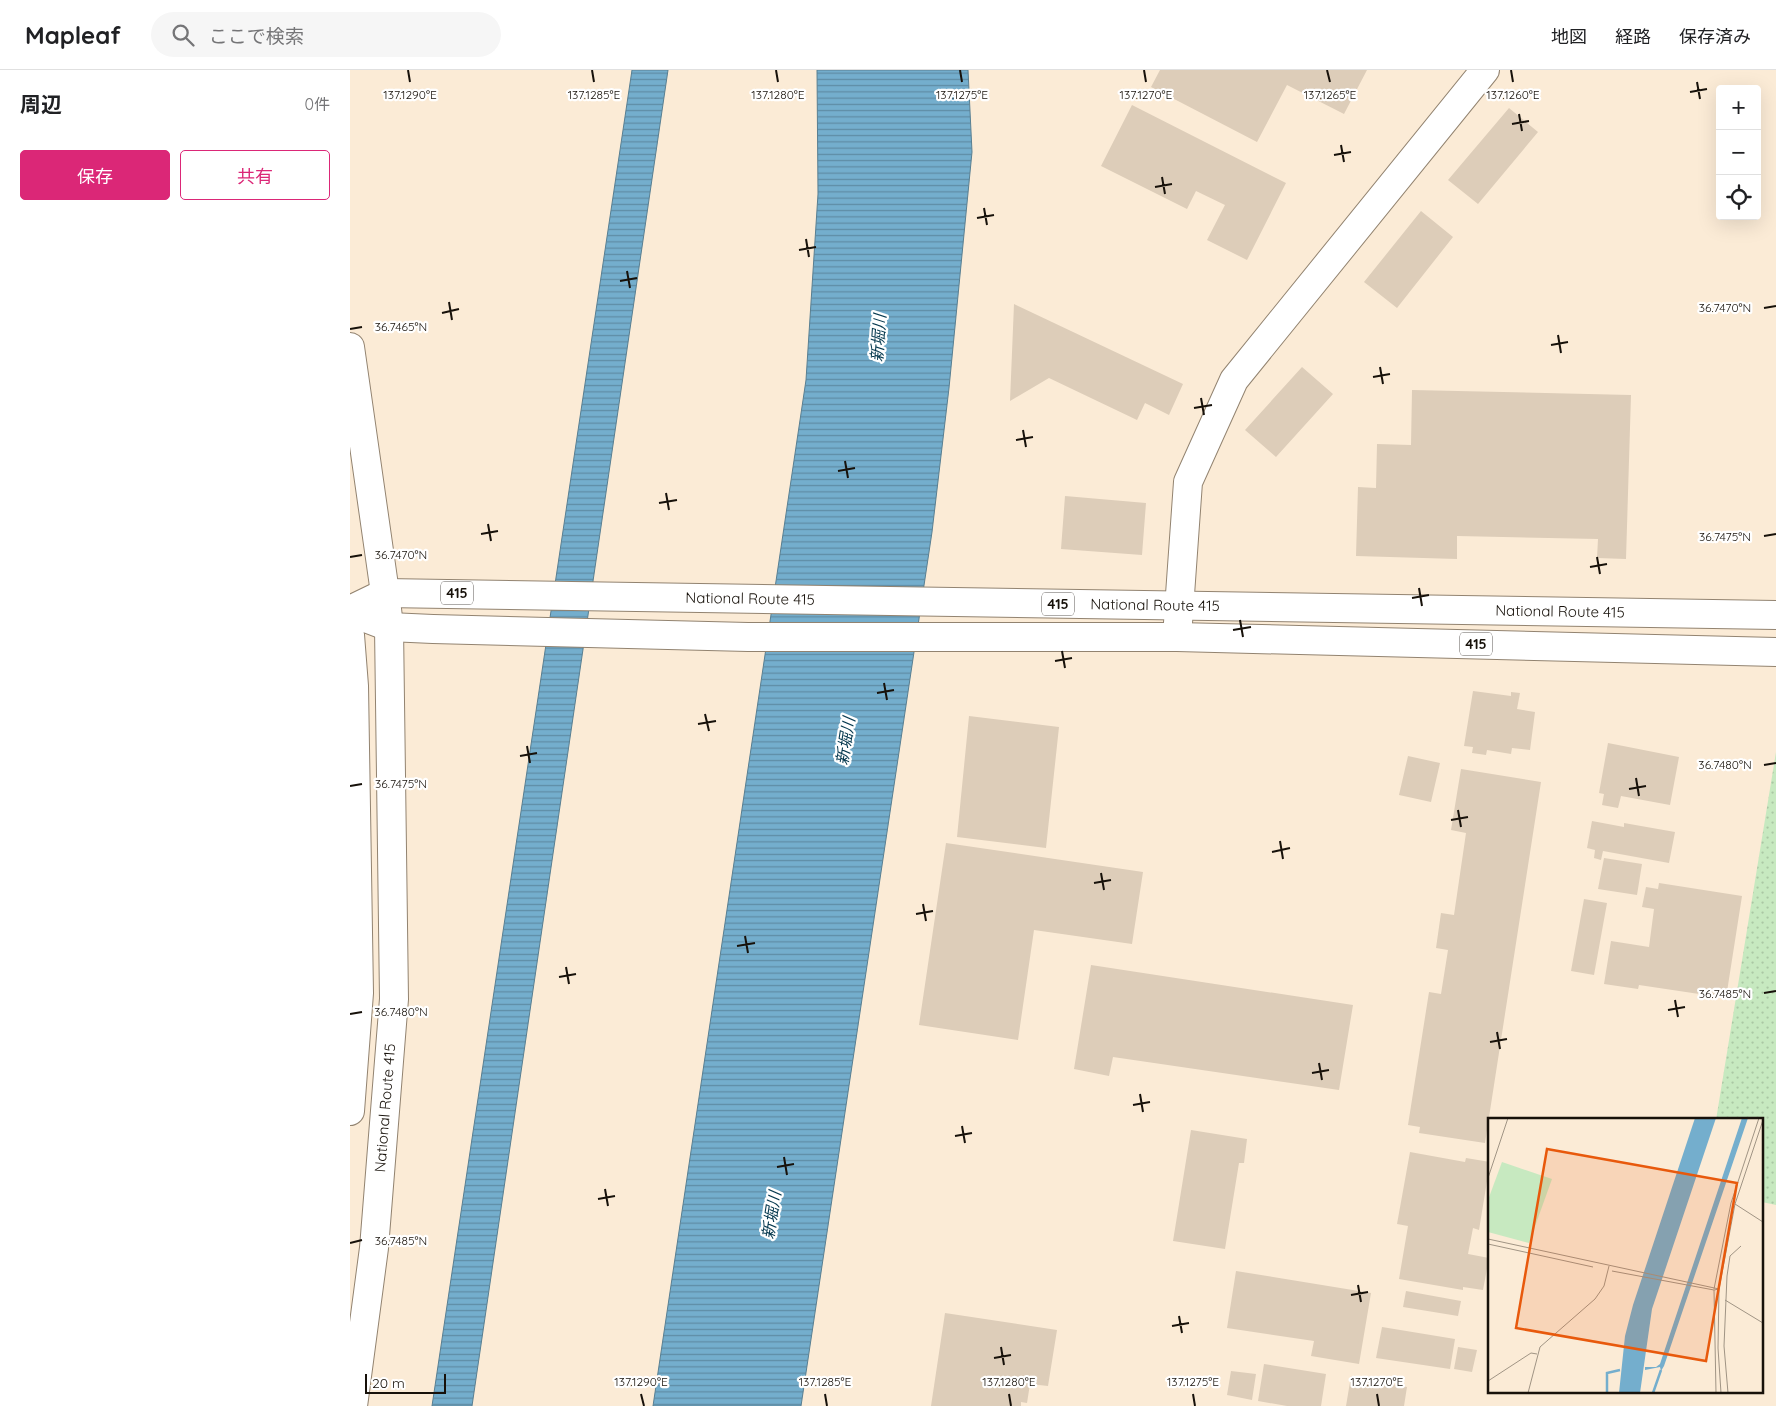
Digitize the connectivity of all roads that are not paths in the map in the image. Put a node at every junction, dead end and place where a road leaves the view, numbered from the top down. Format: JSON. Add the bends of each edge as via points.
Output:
{"nodes":[{"id":1,"x":1485,"y":70,"type":"edge"},
{"id":2,"x":350,"y":347,"type":"edge"},
{"id":3,"x":385,"y":593,"type":"junction"},
{"id":4,"x":1178,"y":607,"type":"junction"},
{"id":5,"x":350,"y":611,"type":"edge"},
{"id":6,"x":1776,"y":615,"type":"edge"},
{"id":7,"x":389,"y":627,"type":"junction"},
{"id":8,"x":350,"y":635,"type":"edge"},
{"id":9,"x":1177,"y":637,"type":"junction"},
{"id":10,"x":1776,"y":652,"type":"edge"},
{"id":11,"x":350,"y":1111,"type":"edge"},
{"id":12,"x":353,"y":1406,"type":"edge"}],
"edges":[{"from":1,"to":4,"type":"main road","via":[[1234,380],[1188,482]]},
{"from":2,"to":3,"type":"main road"},
{"from":3,"to":4,"type":"main road","name":"National Route 415","number":"415"},
{"from":3,"to":5,"type":"main road","name":"National Route 415","number":"415"},
{"from":3,"to":7,"type":"main road","name":"National Route 415"},
{"from":4,"to":6,"type":"main road","name":"National Route 415","number":"415"},
{"from":4,"to":9,"type":"main road"},
{"from":5,"to":7,"type":"main road","name":"National Route 415","number":"415"},
{"from":7,"to":9,"type":"main road","name":"National Route 415","number":"415","via":[[748,637]]},
{"from":7,"to":12,"type":"main road","name":"National Route 415","via":[[394,999],[374,1248]]},
{"from":8,"to":11,"type":"main road","via":[[354,686],[359,993]]},
{"from":9,"to":10,"type":"main road","name":"National Route 415","number":"415"}]}
